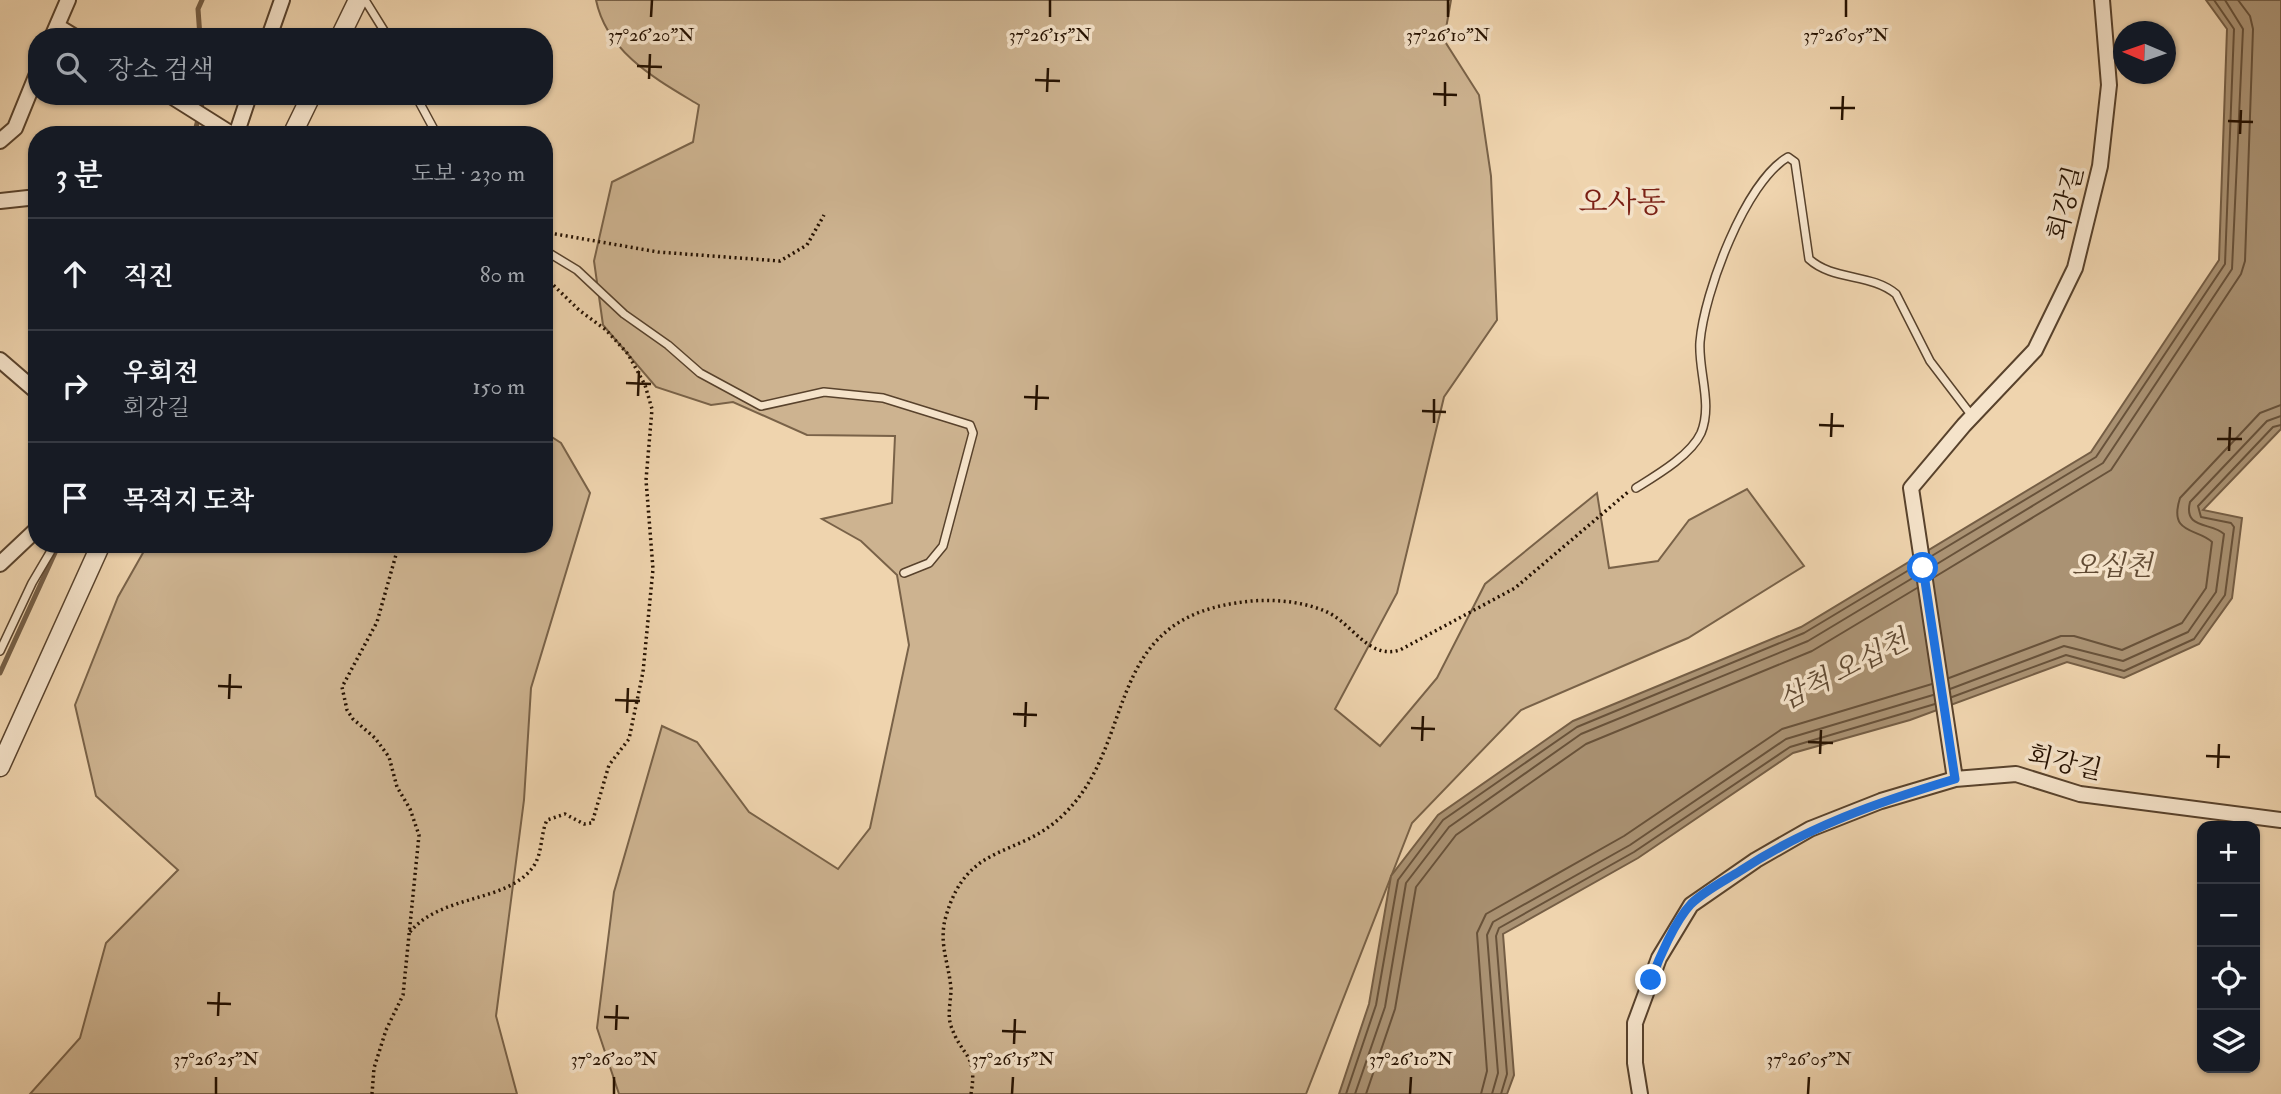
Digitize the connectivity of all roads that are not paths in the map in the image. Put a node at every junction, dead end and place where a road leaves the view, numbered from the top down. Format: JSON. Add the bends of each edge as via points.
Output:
{"nodes":[{"id":1,"x":68,"y":0,"type":"edge"},
{"id":2,"x":282,"y":0,"type":"edge"},
{"id":3,"x":358,"y":0,"type":"edge"},
{"id":4,"x":365,"y":0,"type":"edge"},
{"id":5,"x":2102,"y":0,"type":"edge"},
{"id":6,"x":56,"y":28,"type":"edge"},
{"id":7,"x":272,"y":28,"type":"edge"},
{"id":8,"x":344,"y":28,"type":"edge"},
{"id":9,"x":382,"y":28,"type":"edge"},
{"id":10,"x":28,"y":96,"type":"edge"},
{"id":11,"x":184,"y":105,"type":"edge"},
{"id":12,"x":246,"y":105,"type":"edge"},
{"id":13,"x":307,"y":105,"type":"edge"},
{"id":14,"x":421,"y":105,"type":"edge"},
{"id":15,"x":219,"y":126,"type":"edge"},
{"id":16,"x":238,"y":126,"type":"edge"},
{"id":17,"x":296,"y":126,"type":"edge"},
{"id":18,"x":432,"y":126,"type":"edge"},
{"id":19,"x":0,"y":141,"type":"edge"},
{"id":20,"x":28,"y":198,"type":"edge"},
{"id":21,"x":0,"y":201,"type":"edge"},
{"id":22,"x":553,"y":255,"type":"edge"},
{"id":23,"x":0,"y":360,"type":"edge"},
{"id":24,"x":28,"y":384,"type":"edge"},
{"id":25,"x":1972,"y":416,"type":"junction"},
{"id":26,"x":1636,"y":488,"type":"road end"},
{"id":27,"x":28,"y":538,"type":"edge"},
{"id":28,"x":50,"y":553,"type":"edge"},
{"id":29,"x":98,"y":553,"type":"edge"},
{"id":30,"x":0,"y":564,"type":"edge"},
{"id":31,"x":904,"y":573,"type":"dead end"},
{"id":32,"x":0,"y":651,"type":"edge"},
{"id":33,"x":0,"y":767,"type":"edge"},
{"id":34,"x":1955,"y":779,"type":"junction"},
{"id":35,"x":2281,"y":820,"type":"edge"},
{"id":36,"x":1640,"y":1094,"type":"edge"}],
"edges":[{"from":1,"to":6,"type":"street"},
{"from":2,"to":7,"type":"street"},
{"from":3,"to":8,"type":"street"},
{"from":4,"to":9,"type":"lane"},
{"from":5,"to":25,"type":"street","name":"회강길","via":[[2109,85],[2100,166],[2075,268],[2035,350]]},
{"from":10,"to":19,"type":"street","via":[[15,128]]},
{"from":11,"to":15,"type":"street"},
{"from":12,"to":16,"type":"street"},
{"from":13,"to":17,"type":"street"},
{"from":14,"to":18,"type":"lane"},
{"from":20,"to":21,"type":"street"},
{"from":22,"to":31,"type":"lane","via":[[578,270],[624,314],[700,373],[751,402],[761,406],[824,392],[891,400],[970,425],[973,433],[943,547],[929,563]]},
{"from":23,"to":24,"type":"street"},
{"from":25,"to":26,"type":"lane","via":[[1930,361],[1896,294],[1886,286],[1825,270],[1809,258],[1795,162],[1788,156],[1748,199],[1711,294],[1700,343],[1705,402],[1702,430],[1671,467]]},
{"from":25,"to":34,"type":"street","name":"회강길","via":[[1912,488]]},
{"from":27,"to":30,"type":"street"},
{"from":28,"to":32,"type":"lane"},
{"from":29,"to":33,"type":"street"},
{"from":34,"to":35,"type":"street","name":"회강길","via":[[2016,774],[2080,794]]},
{"from":34,"to":36,"type":"street","name":"회강길","via":[[1810,829],[1690,905],[1659,958],[1635,1023]]}]}
